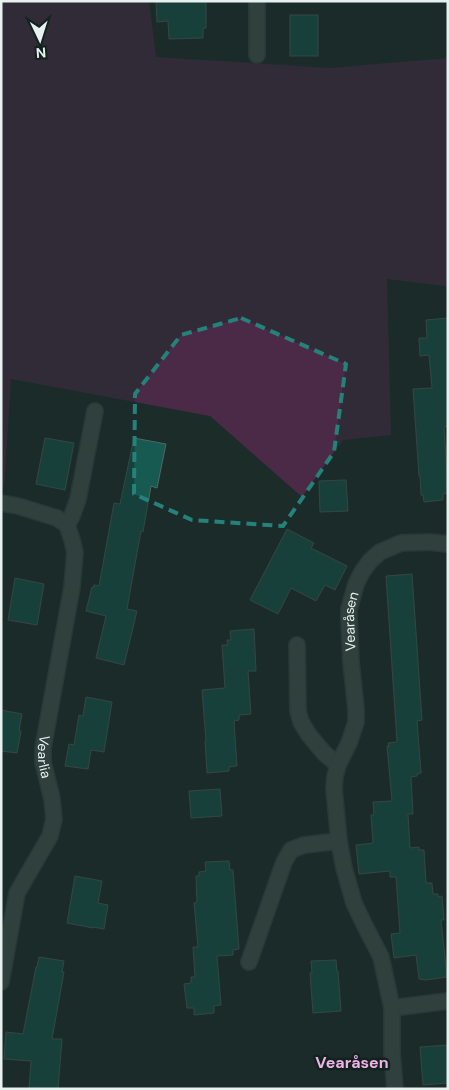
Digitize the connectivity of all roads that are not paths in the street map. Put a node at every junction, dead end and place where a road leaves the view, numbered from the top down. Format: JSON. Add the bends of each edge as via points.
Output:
{"nodes":[{"id":1,"x":257,"y":1,"type":"edge"},
{"id":2,"x":257,"y":54,"type":"dead end"},
{"id":3,"x":95,"y":411,"type":"dead end"},
{"id":4,"x":1,"y":502,"type":"edge"},
{"id":5,"x":67,"y":525,"type":"junction"},
{"id":6,"x":448,"y":544,"type":"edge"},
{"id":7,"x":297,"y":645,"type":"dead end"},
{"id":8,"x":338,"y":765,"type":"junction"},
{"id":9,"x":338,"y":841,"type":"junction"},
{"id":10,"x":249,"y":962,"type":"dead end"},
{"id":11,"x":1,"y":982,"type":"edge"},
{"id":12,"x":448,"y":1001,"type":"edge"},
{"id":13,"x":392,"y":1008,"type":"junction"},
{"id":14,"x":395,"y":1089,"type":"edge"}],
"edges":[{"from":1,"to":2,"type":"street"},
{"from":3,"to":5,"type":"street","via":[[78,499]]},
{"from":4,"to":5,"type":"street","via":[[58,518]]},
{"from":5,"to":11,"type":"street","name":"Vearlia","via":[[75,552],[75,566],[42,748],[54,819],[50,836],[17,894]]},
{"from":6,"to":8,"type":"street","name":"Vearåsen","via":[[401,543],[380,552],[370,561],[356,584],[349,609],[356,722],[350,743]]},
{"from":7,"to":8,"type":"street","via":[[301,722],[324,753]]},
{"from":8,"to":9,"type":"street","name":"Vearåsen","via":[[334,789]]},
{"from":9,"to":10,"type":"street","via":[[290,850]]},
{"from":9,"to":13,"type":"street","name":"Vearåsen","via":[[354,903],[380,957]]},
{"from":12,"to":13,"type":"street"},
{"from":13,"to":14,"type":"street","name":"Vearåsen"}]}
